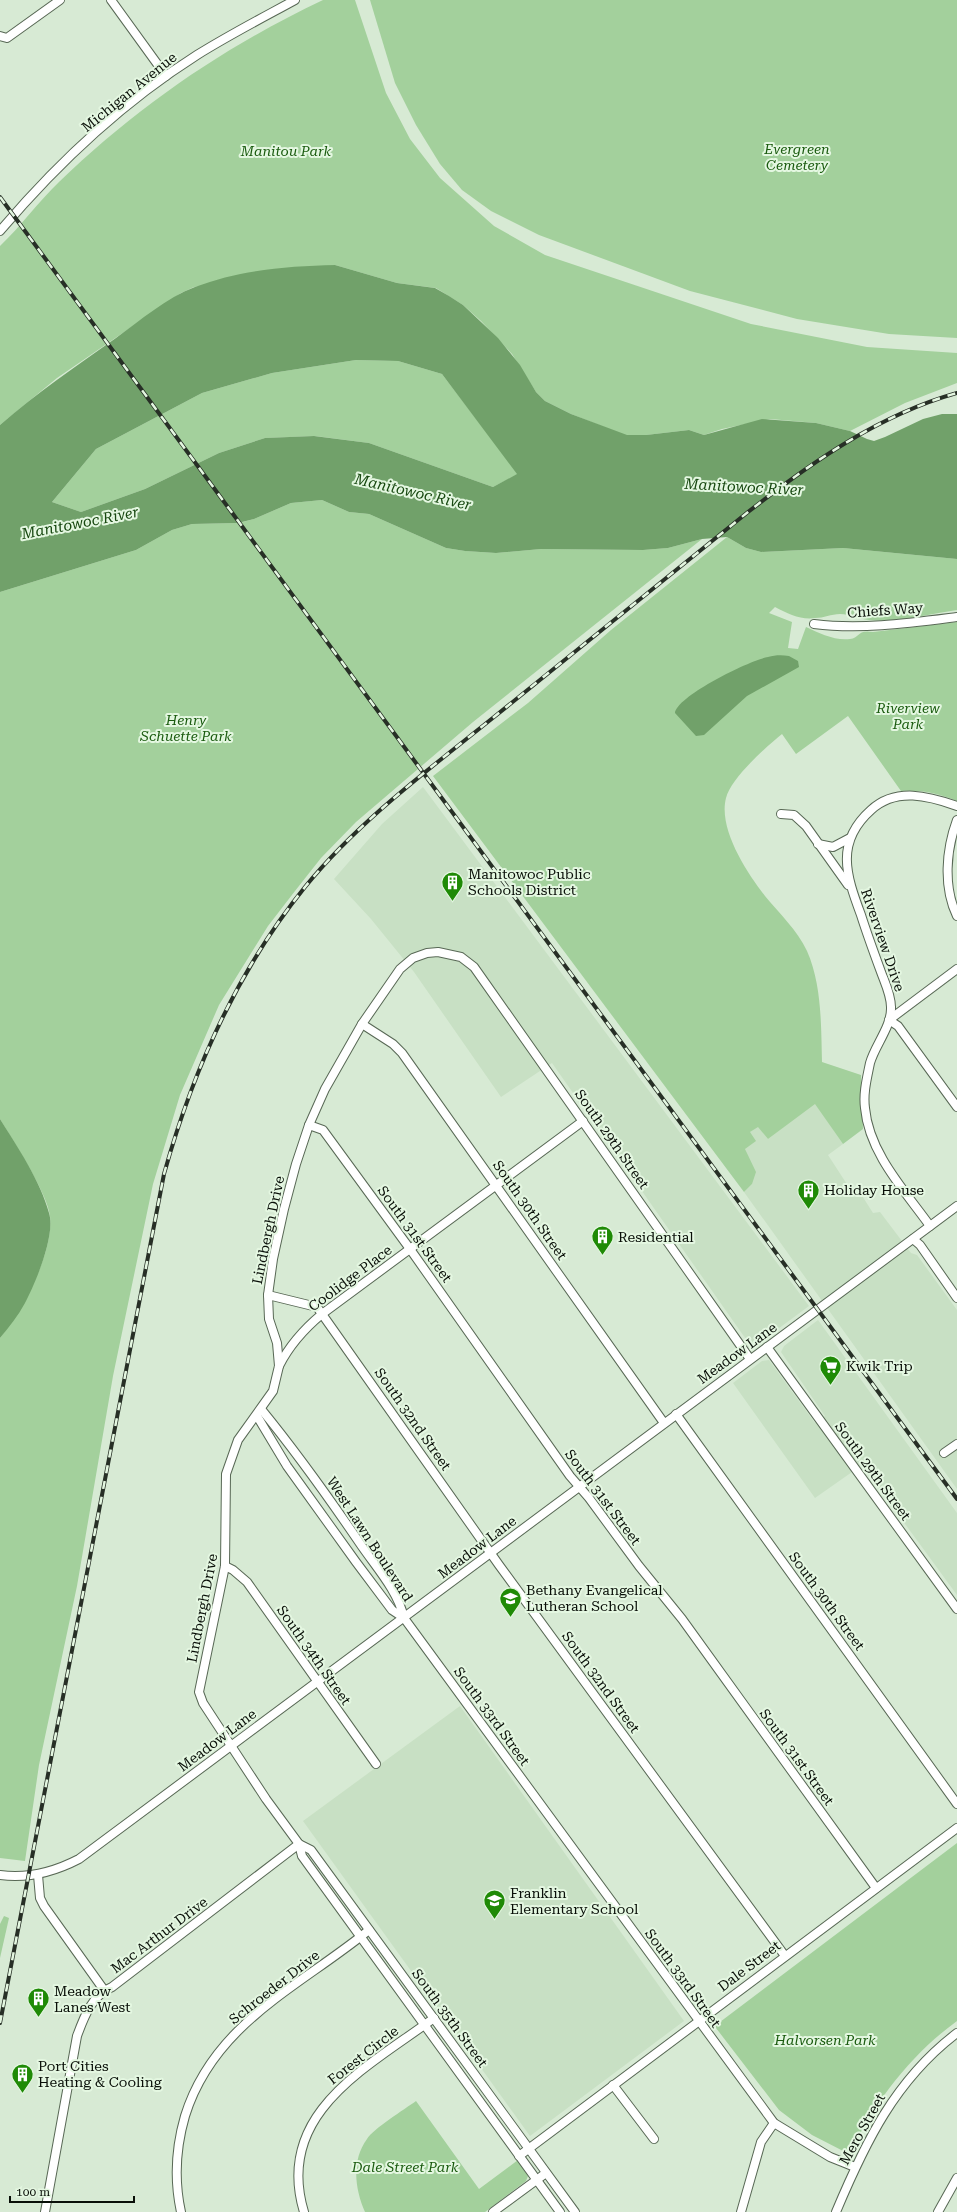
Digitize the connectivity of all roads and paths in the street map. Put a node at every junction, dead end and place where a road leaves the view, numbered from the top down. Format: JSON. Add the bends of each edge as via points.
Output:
{"nodes":[{"id":1,"x":60,"y":0,"type":"edge"},
{"id":2,"x":111,"y":0,"type":"edge"},
{"id":3,"x":295,"y":0,"type":"edge"},
{"id":4,"x":0,"y":36,"type":"edge"},
{"id":5,"x":166,"y":76,"type":"junction"},
{"id":6,"x":0,"y":232,"type":"edge"},
{"id":7,"x":957,"y":617,"type":"edge"},
{"id":8,"x":814,"y":624,"type":"dead end"},
{"id":9,"x":957,"y":806,"type":"edge"},
{"id":10,"x":781,"y":814,"type":"dead end"},
{"id":11,"x":957,"y":820,"type":"edge"},
{"id":12,"x":850,"y":838,"type":"junction"},
{"id":13,"x":818,"y":844,"type":"junction"},
{"id":14,"x":852,"y":890,"type":"junction"},
{"id":15,"x":957,"y":916,"type":"edge"},
{"id":16,"x":438,"y":952,"type":"joint"},
{"id":17,"x":957,"y":970,"type":"edge"},
{"id":18,"x":889,"y":1020,"type":"junction"},
{"id":19,"x":362,"y":1024,"type":"junction"},
{"id":20,"x":957,"y":1107,"type":"edge"},
{"id":21,"x":583,"y":1121,"type":"junction"},
{"id":22,"x":309,"y":1125,"type":"junction"},
{"id":23,"x":497,"y":1186,"type":"junction"},
{"id":24,"x":957,"y":1206,"type":"edge"},
{"id":25,"x":930,"y":1226,"type":"junction"},
{"id":26,"x":913,"y":1239,"type":"junction"},
{"id":27,"x":410,"y":1249,"type":"junction"},
{"id":28,"x":268,"y":1295,"type":"junction"},
{"id":29,"x":957,"y":1298,"type":"edge"},
{"id":30,"x":322,"y":1314,"type":"junction"},
{"id":31,"x":767,"y":1347,"type":"junction"},
{"id":32,"x":750,"y":1359,"type":"junction"},
{"id":33,"x":279,"y":1366,"type":"junction"},
{"id":34,"x":259,"y":1413,"type":"junction"},
{"id":35,"x":676,"y":1414,"type":"junction"},
{"id":36,"x":664,"y":1423,"type":"junction"},
{"id":37,"x":957,"y":1444,"type":"edge"},
{"id":38,"x":944,"y":1453,"type":"dead end"},
{"id":39,"x":579,"y":1487,"type":"junction"},
{"id":40,"x":491,"y":1553,"type":"junction"},
{"id":41,"x":225,"y":1566,"type":"junction"},
{"id":42,"x":957,"y":1609,"type":"edge"},
{"id":43,"x":404,"y":1618,"type":"junction"},
{"id":44,"x":316,"y":1682,"type":"junction"},
{"id":45,"x":199,"y":1692,"type":"joint"},
{"id":46,"x":231,"y":1746,"type":"junction"},
{"id":47,"x":376,"y":1764,"type":"dead end"},
{"id":48,"x":957,"y":1804,"type":"edge"},
{"id":49,"x":957,"y":1828,"type":"edge"},
{"id":50,"x":299,"y":1844,"type":"junction"},
{"id":51,"x":0,"y":1875,"type":"edge"},
{"id":52,"x":38,"y":1875,"type":"junction"},
{"id":53,"x":876,"y":1888,"type":"junction"},
{"id":54,"x":369,"y":1930,"type":"junction"},
{"id":55,"x":360,"y":1937,"type":"junction"},
{"id":56,"x":785,"y":1956,"type":"junction"},
{"id":57,"x":104,"y":1990,"type":"junction"},
{"id":58,"x":434,"y":2018,"type":"junction"},
{"id":59,"x":697,"y":2021,"type":"junction"},
{"id":60,"x":424,"y":2025,"type":"junction"},
{"id":61,"x":957,"y":2033,"type":"edge"},
{"id":62,"x":612,"y":2085,"type":"junction"},
{"id":63,"x":774,"y":2123,"type":"junction"},
{"id":64,"x":654,"y":2139,"type":"dead end"},
{"id":65,"x":528,"y":2148,"type":"junction"},
{"id":66,"x":519,"y":2156,"type":"junction"},
{"id":67,"x":855,"y":2167,"type":"junction"},
{"id":68,"x":546,"y":2172,"type":"junction"},
{"id":69,"x":957,"y":2178,"type":"edge"},
{"id":70,"x":536,"y":2180,"type":"junction"},
{"id":71,"x":45,"y":2212,"type":"edge"},
{"id":72,"x":181,"y":2212,"type":"edge"},
{"id":73,"x":304,"y":2212,"type":"edge"},
{"id":74,"x":493,"y":2212,"type":"edge"},
{"id":75,"x":560,"y":2212,"type":"edge"},
{"id":76,"x":575,"y":2212,"type":"edge"},
{"id":77,"x":741,"y":2212,"type":"edge"},
{"id":78,"x":836,"y":2212,"type":"edge"},
{"id":79,"x":938,"y":2212,"type":"edge"}],
"edges":[{"from":1,"to":4,"type":"street","via":[[7,38]]},
{"from":2,"to":5,"type":"street"},
{"from":3,"to":5,"type":"street","name":"Michigan Avenue","via":[[219,41]]},
{"from":5,"to":6,"type":"street","name":"Michigan Avenue","via":[[66,160],[27,199]]},
{"from":7,"to":8,"type":"street","name":"Chiefs Way","via":[[881,626],[836,627]]},
{"from":9,"to":12,"type":"street","name":"Riverview Drive","via":[[936,798],[913,795],[889,799],[864,816]]},
{"from":10,"to":13,"type":"street","via":[[794,815],[806,826]]},
{"from":11,"to":15,"type":"street","via":[[950,839],[947,882]]},
{"from":12,"to":13,"type":"street","via":[[833,846]]},
{"from":12,"to":14,"type":"street","name":"Riverview Drive","via":[[846,866]]},
{"from":13,"to":14,"type":"street"},
{"from":14,"to":18,"type":"street","name":"Riverview Drive","via":[[886,986],[891,1007]]},
{"from":16,"to":19,"type":"street","name":"Lindbergh Drive","via":[[413,958],[400,969]]},
{"from":16,"to":21,"type":"street","name":"South 29th Street","via":[[461,957],[474,967]]},
{"from":17,"to":18,"type":"street"},
{"from":18,"to":20,"type":"street","via":[[898,1026]]},
{"from":18,"to":25,"type":"street","name":"Riverview Drive","via":[[876,1046],[865,1084],[864,1107],[882,1158]]},
{"from":19,"to":22,"type":"street","name":"Lindbergh Drive","via":[[325,1089]]},
{"from":19,"to":23,"type":"street","name":"South 30th Street","via":[[393,1044],[402,1053]]},
{"from":21,"to":23,"type":"street","name":"Coolidge Place"},
{"from":21,"to":32,"type":"street","name":"South 29th Street"},
{"from":22,"to":27,"type":"street","name":"South 31st Street","via":[[323,1130]]},
{"from":22,"to":28,"type":"street","name":"Lindbergh Drive","via":[[284,1209]]},
{"from":23,"to":27,"type":"street","name":"Coolidge Place"},
{"from":23,"to":36,"type":"street","name":"South 30th Street"},
{"from":24,"to":25,"type":"street","name":"Meadow Lane"},
{"from":25,"to":26,"type":"street","name":"Meadow Lane"},
{"from":26,"to":29,"type":"street"},
{"from":26,"to":31,"type":"street","name":"Meadow Lane"},
{"from":27,"to":30,"type":"street","name":"Coolidge Place"},
{"from":27,"to":39,"type":"street","name":"South 31st Street"},
{"from":28,"to":30,"type":"street","name":"South 32nd Street","via":[[317,1307]]},
{"from":28,"to":33,"type":"street","name":"Lindbergh Drive"},
{"from":30,"to":33,"type":"street","name":"Coolidge Place","via":[[302,1332],[286,1352]]},
{"from":30,"to":40,"type":"street","name":"South 32nd Street"},
{"from":31,"to":32,"type":"street","name":"Meadow Lane"},
{"from":31,"to":42,"type":"street","name":"South 29th Street"},
{"from":32,"to":35,"type":"street","name":"Meadow Lane"},
{"from":33,"to":34,"type":"street","name":"Lindbergh Drive","via":[[273,1391]]},
{"from":34,"to":41,"type":"street","name":"Lindbergh Drive","via":[[238,1440],[226,1474]]},
{"from":34,"to":43,"type":"street","name":"West Lawn Boulevard","via":[[299,1455],[400,1604]]},
{"from":34,"to":43,"type":"street","name":"West Lawn Boulevard","via":[[287,1466],[392,1610]]},
{"from":35,"to":36,"type":"street","name":"Meadow Lane"},
{"from":35,"to":48,"type":"street","name":"South 30th Street"},
{"from":36,"to":39,"type":"street","name":"Meadow Lane"},
{"from":37,"to":38,"type":"street"},
{"from":39,"to":40,"type":"street","name":"Meadow Lane"},
{"from":39,"to":53,"type":"street","name":"South 31st Street","via":[[682,1619]]},
{"from":40,"to":43,"type":"street","name":"Meadow Lane"},
{"from":40,"to":56,"type":"street","name":"South 32nd Street"},
{"from":41,"to":44,"type":"street","name":"South 34th Street","via":[[247,1582]]},
{"from":41,"to":45,"type":"street","name":"Lindbergh Drive"},
{"from":43,"to":44,"type":"street","name":"Meadow Lane"},
{"from":43,"to":59,"type":"street","name":"South 33rd Street"},
{"from":44,"to":46,"type":"street","name":"Meadow Lane"},
{"from":44,"to":47,"type":"street","name":"South 34th Street"},
{"from":45,"to":46,"type":"street","name":"South 35th Street","via":[[203,1703]]},
{"from":46,"to":50,"type":"street","name":"South 35th Street"},
{"from":46,"to":52,"type":"street","name":"Meadow Lane","via":[[79,1858]]},
{"from":49,"to":53,"type":"street","name":"Dale Street"},
{"from":50,"to":54,"type":"street","name":"South 35th Street","via":[[311,1850]]},
{"from":50,"to":55,"type":"street","name":"South 35th Street","via":[[302,1856]]},
{"from":50,"to":57,"type":"street","name":"Mac Arthur Drive","via":[[118,1983]]},
{"from":51,"to":52,"type":"street","name":"Meadow Lane"},
{"from":52,"to":57,"type":"street","via":[[40,1898],[44,1906]]},
{"from":53,"to":56,"type":"street","name":"Dale Street"},
{"from":54,"to":55,"type":"street","name":"Schroeder Drive"},
{"from":54,"to":58,"type":"street","name":"South 35th Street"},
{"from":55,"to":60,"type":"street","name":"South 35th Street"},
{"from":55,"to":72,"type":"street","name":"Schroeder Drive","via":[[251,2017],[220,2048],[204,2072],[191,2098],[181,2130],[177,2160],[177,2194]]},
{"from":56,"to":59,"type":"street","name":"Dale Street"},
{"from":57,"to":71,"type":"street","name":"Mac Arthur Drive","via":[[85,2012],[77,2036]]},
{"from":58,"to":60,"type":"street","name":"Forest Circle"},
{"from":58,"to":65,"type":"street","name":"South 35th Street"},
{"from":59,"to":62,"type":"street","name":"Dale Street"},
{"from":59,"to":63,"type":"street","name":"South 33rd Street"},
{"from":60,"to":66,"type":"street","name":"South 35th Street"},
{"from":60,"to":73,"type":"street","name":"Forest Circle","via":[[332,2095],[315,2118],[302,2146],[298,2177]]},
{"from":61,"to":67,"type":"street","name":"Mero Street","via":[[923,2063],[892,2099],[870,2135]]},
{"from":62,"to":64,"type":"street"},
{"from":62,"to":65,"type":"street","name":"Dale Street"},
{"from":63,"to":67,"type":"street","name":"South 33rd Street","via":[[824,2154]]},
{"from":63,"to":77,"type":"street","via":[[761,2142]]},
{"from":65,"to":66,"type":"street","name":"Dale Street"},
{"from":65,"to":68,"type":"street","name":"South 35th Street"},
{"from":66,"to":70,"type":"street","name":"South 35th Street"},
{"from":67,"to":78,"type":"street","name":"Mero Street"},
{"from":68,"to":70,"type":"street"},
{"from":68,"to":76,"type":"street","name":"South 35th Street"},
{"from":69,"to":79,"type":"street"},
{"from":70,"to":74,"type":"street"},
{"from":70,"to":75,"type":"street","name":"South 35th Street"}]}
